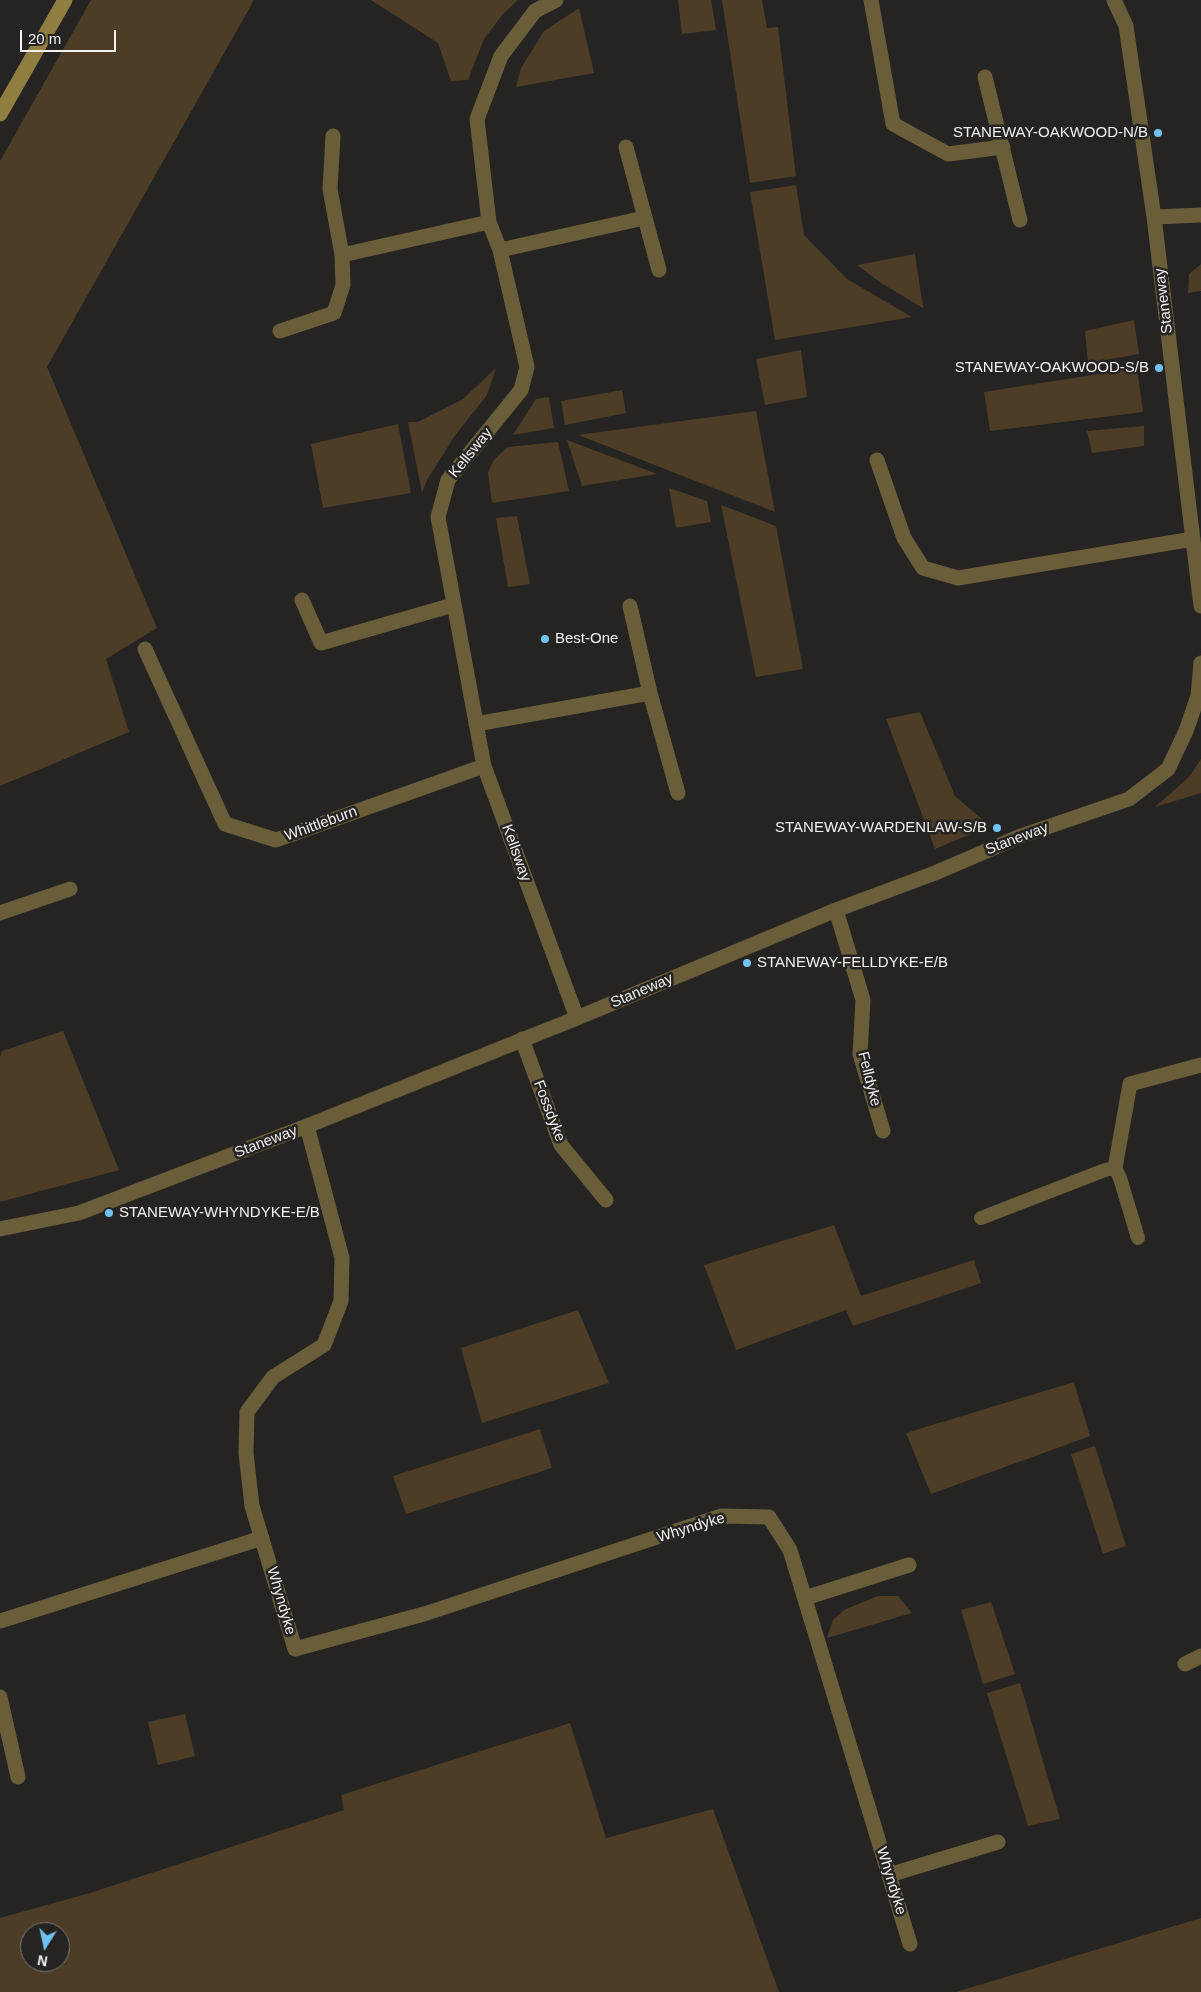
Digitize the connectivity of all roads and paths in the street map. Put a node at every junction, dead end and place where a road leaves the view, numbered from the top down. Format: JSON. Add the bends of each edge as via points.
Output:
{"nodes":[{"id":1,"x":65,"y":0,"type":"edge"},
{"id":2,"x":556,"y":0,"type":"edge"},
{"id":3,"x":871,"y":0,"type":"edge"},
{"id":4,"x":1114,"y":0,"type":"edge"},
{"id":5,"x":985,"y":77,"type":"dead end"},
{"id":6,"x":0,"y":114,"type":"edge"},
{"id":7,"x":333,"y":136,"type":"dead end"},
{"id":8,"x":626,"y":147,"type":"dead end"},
{"id":9,"x":1003,"y":147,"type":"junction"},
{"id":10,"x":1201,"y":215,"type":"edge"},
{"id":11,"x":1154,"y":217,"type":"junction"},
{"id":12,"x":644,"y":218,"type":"junction"},
{"id":13,"x":1020,"y":220,"type":"dead end"},
{"id":14,"x":489,"y":222,"type":"junction"},
{"id":15,"x":500,"y":250,"type":"junction"},
{"id":16,"x":342,"y":255,"type":"junction"},
{"id":17,"x":659,"y":270,"type":"dead end"},
{"id":18,"x":280,"y":331,"type":"dead end"},
{"id":19,"x":877,"y":460,"type":"dead end"},
{"id":20,"x":1193,"y":539,"type":"junction"},
{"id":21,"x":302,"y":600,"type":"dead end"},
{"id":22,"x":454,"y":605,"type":"junction"},
{"id":23,"x":630,"y":606,"type":"dead end"},
{"id":24,"x":1201,"y":606,"type":"edge"},
{"id":25,"x":145,"y":649,"type":"dead end"},
{"id":26,"x":1201,"y":663,"type":"edge"},
{"id":27,"x":650,"y":693,"type":"junction"},
{"id":28,"x":1200,"y":695,"type":"edge"},
{"id":29,"x":476,"y":724,"type":"junction"},
{"id":30,"x":484,"y":766,"type":"junction"},
{"id":31,"x":678,"y":793,"type":"dead end"},
{"id":32,"x":70,"y":889,"type":"dead end"},
{"id":33,"x":836,"y":910,"type":"junction"},
{"id":34,"x":0,"y":913,"type":"edge"},
{"id":35,"x":577,"y":1018,"type":"junction"},
{"id":36,"x":522,"y":1039,"type":"junction"},
{"id":37,"x":1201,"y":1065,"type":"edge"},
{"id":38,"x":307,"y":1126,"type":"junction"},
{"id":39,"x":883,"y":1131,"type":"dead end"},
{"id":40,"x":1115,"y":1168,"type":"junction"},
{"id":41,"x":606,"y":1200,"type":"dead end"},
{"id":42,"x":981,"y":1218,"type":"dead end"},
{"id":43,"x":0,"y":1229,"type":"edge"},
{"id":44,"x":1138,"y":1238,"type":"dead end"},
{"id":45,"x":262,"y":1538,"type":"junction"},
{"id":46,"x":909,"y":1566,"type":"dead end"},
{"id":47,"x":805,"y":1598,"type":"junction"},
{"id":48,"x":0,"y":1621,"type":"edge"},
{"id":49,"x":1201,"y":1656,"type":"edge"},
{"id":50,"x":1185,"y":1664,"type":"dead end"},
{"id":51,"x":0,"y":1697,"type":"edge"},
{"id":52,"x":18,"y":1777,"type":"dead end"},
{"id":53,"x":998,"y":1842,"type":"dead end"},
{"id":54,"x":889,"y":1875,"type":"junction"},
{"id":55,"x":910,"y":1944,"type":"dead end"}],
"edges":[{"from":1,"to":6,"type":"street"},
{"from":2,"to":14,"type":"street","name":"Kellsway","via":[[535,11],[501,56],[478,119]]},
{"from":3,"to":9,"type":"street","via":[[893,124],[948,154]]},
{"from":4,"to":11,"type":"street","name":"Staneway","via":[[1126,26]]},
{"from":5,"to":9,"type":"street"},
{"from":7,"to":16,"type":"street","via":[[330,189]]},
{"from":8,"to":12,"type":"street"},
{"from":9,"to":13,"type":"street"},
{"from":10,"to":11,"type":"street"},
{"from":11,"to":20,"type":"street","name":"Staneway"},
{"from":12,"to":15,"type":"street"},
{"from":12,"to":17,"type":"street"},
{"from":14,"to":15,"type":"street","name":"Kellsway"},
{"from":14,"to":16,"type":"street"},
{"from":15,"to":22,"type":"street","name":"Kellsway","via":[[527,367],[521,390],[448,480],[438,517]]},
{"from":16,"to":18,"type":"street","via":[[344,286],[334,313]]},
{"from":19,"to":20,"type":"street","via":[[904,538],[923,568],[958,578]]},
{"from":20,"to":24,"type":"street","name":"Staneway"},
{"from":21,"to":22,"type":"street","via":[[321,643]]},
{"from":22,"to":29,"type":"street","name":"Kellsway"},
{"from":23,"to":27,"type":"street"},
{"from":25,"to":30,"type":"street","name":"Whittleburn","via":[[225,824],[276,840]]},
{"from":26,"to":28,"type":"street","name":"Staneway"},
{"from":27,"to":29,"type":"street"},
{"from":27,"to":31,"type":"street"},
{"from":28,"to":33,"type":"street","name":"Staneway","via":[[1168,769],[1129,799],[1022,836]]},
{"from":29,"to":30,"type":"street","name":"Kellsway"},
{"from":30,"to":35,"type":"street","name":"Kellsway"},
{"from":32,"to":34,"type":"street"},
{"from":33,"to":35,"type":"street","name":"Staneway"},
{"from":33,"to":39,"type":"street","name":"Felldyke","via":[[862,1000],[860,1054]]},
{"from":35,"to":36,"type":"street","name":"Staneway"},
{"from":36,"to":38,"type":"street","name":"Staneway"},
{"from":36,"to":41,"type":"street","name":"Fossdyke","via":[[561,1145]]},
{"from":37,"to":40,"type":"street","via":[[1130,1084]]},
{"from":38,"to":43,"type":"street","name":"Staneway","via":[[79,1214]]},
{"from":38,"to":45,"type":"street","name":"Whyndyke","via":[[342,1258],[341,1301],[324,1345],[273,1377],[247,1412],[247,1462],[252,1506]]},
{"from":40,"to":42,"type":"lane"},
{"from":40,"to":44,"type":"lane"},
{"from":45,"to":47,"type":"street","name":"Whyndyke","via":[[295,1649],[433,1611],[722,1516],[769,1517],[790,1550]]},
{"from":45,"to":48,"type":"street"},
{"from":46,"to":47,"type":"street"},
{"from":47,"to":54,"type":"street","name":"Whyndyke"},
{"from":49,"to":50,"type":"street"},
{"from":51,"to":52,"type":"street"},
{"from":53,"to":54,"type":"street"},
{"from":54,"to":55,"type":"street","name":"Whyndyke"}]}
